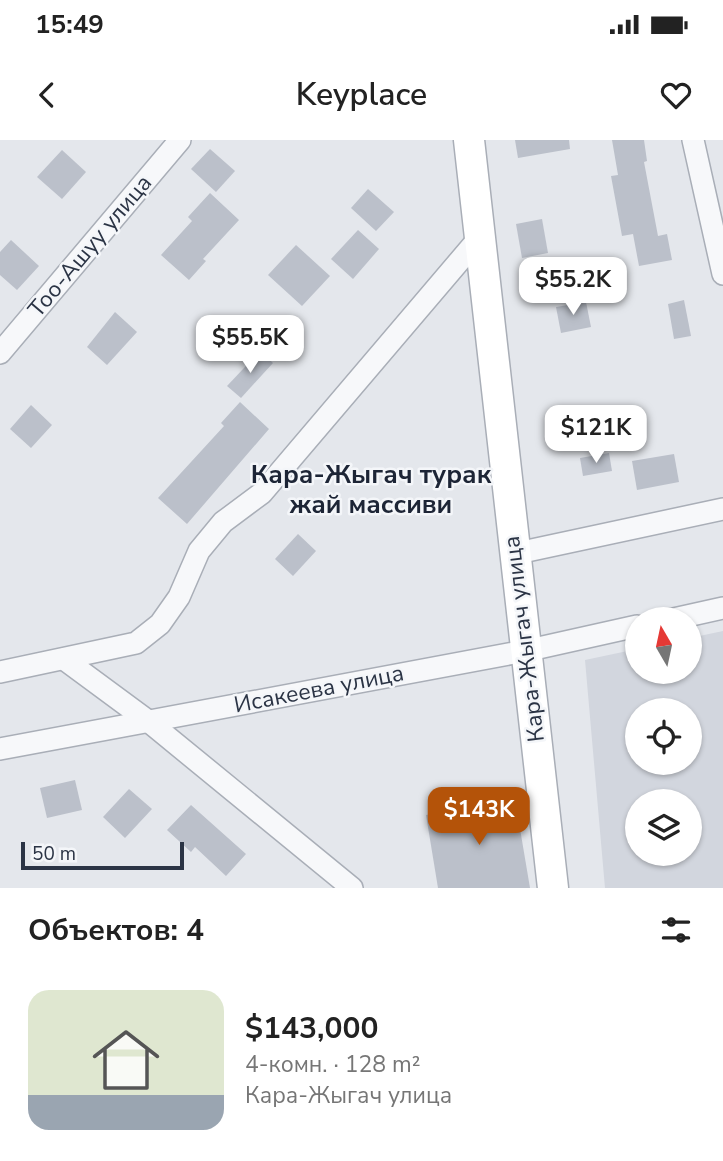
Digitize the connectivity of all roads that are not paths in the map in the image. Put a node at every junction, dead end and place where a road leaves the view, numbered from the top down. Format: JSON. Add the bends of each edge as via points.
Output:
{"nodes":[{"id":1,"x":180,"y":140,"type":"edge"},
{"id":2,"x":469,"y":140,"type":"edge"},
{"id":3,"x":693,"y":140,"type":"edge"},
{"id":4,"x":479,"y":238,"type":"junction"},
{"id":5,"x":723,"y":274,"type":"edge"},
{"id":6,"x":0,"y":353,"type":"edge"},
{"id":7,"x":723,"y":509,"type":"edge"},
{"id":8,"x":513,"y":554,"type":"junction"},
{"id":9,"x":723,"y":608,"type":"edge"},
{"id":10,"x":702,"y":613,"type":"edge"},
{"id":11,"x":625,"y":629,"type":"edge"},
{"id":12,"x":525,"y":651,"type":"junction"},
{"id":13,"x":64,"y":659,"type":"junction"},
{"id":14,"x":0,"y":672,"type":"edge"},
{"id":15,"x":148,"y":721,"type":"junction"},
{"id":16,"x":0,"y":750,"type":"edge"},
{"id":17,"x":352,"y":888,"type":"edge"},
{"id":18,"x":553,"y":888,"type":"edge"}],
"edges":[{"from":1,"to":6,"type":"street","name":"Тоо-Ашуу улица"},
{"from":2,"to":4,"type":"street","name":"Кара-Жыгач улица"},
{"from":3,"to":5,"type":"street"},
{"from":4,"to":8,"type":"street","name":"Кара-Жыгач улица"},
{"from":4,"to":13,"type":"street","via":[[262,492],[223,522],[199,551],[179,597],[160,624],[136,643]]},
{"from":7,"to":8,"type":"street"},
{"from":8,"to":12,"type":"street","name":"Кара-Жыгач улица"},
{"from":9,"to":10,"type":"street"},
{"from":11,"to":12,"type":"street","name":"Исакеева улица"},
{"from":12,"to":15,"type":"street","name":"Исакеева улица"},
{"from":12,"to":18,"type":"street","name":"Кара-Жыгач улица"},
{"from":13,"to":14,"type":"street"},
{"from":13,"to":15,"type":"street"},
{"from":15,"to":16,"type":"street","name":"Исакеева улица"},
{"from":15,"to":17,"type":"street"}]}
